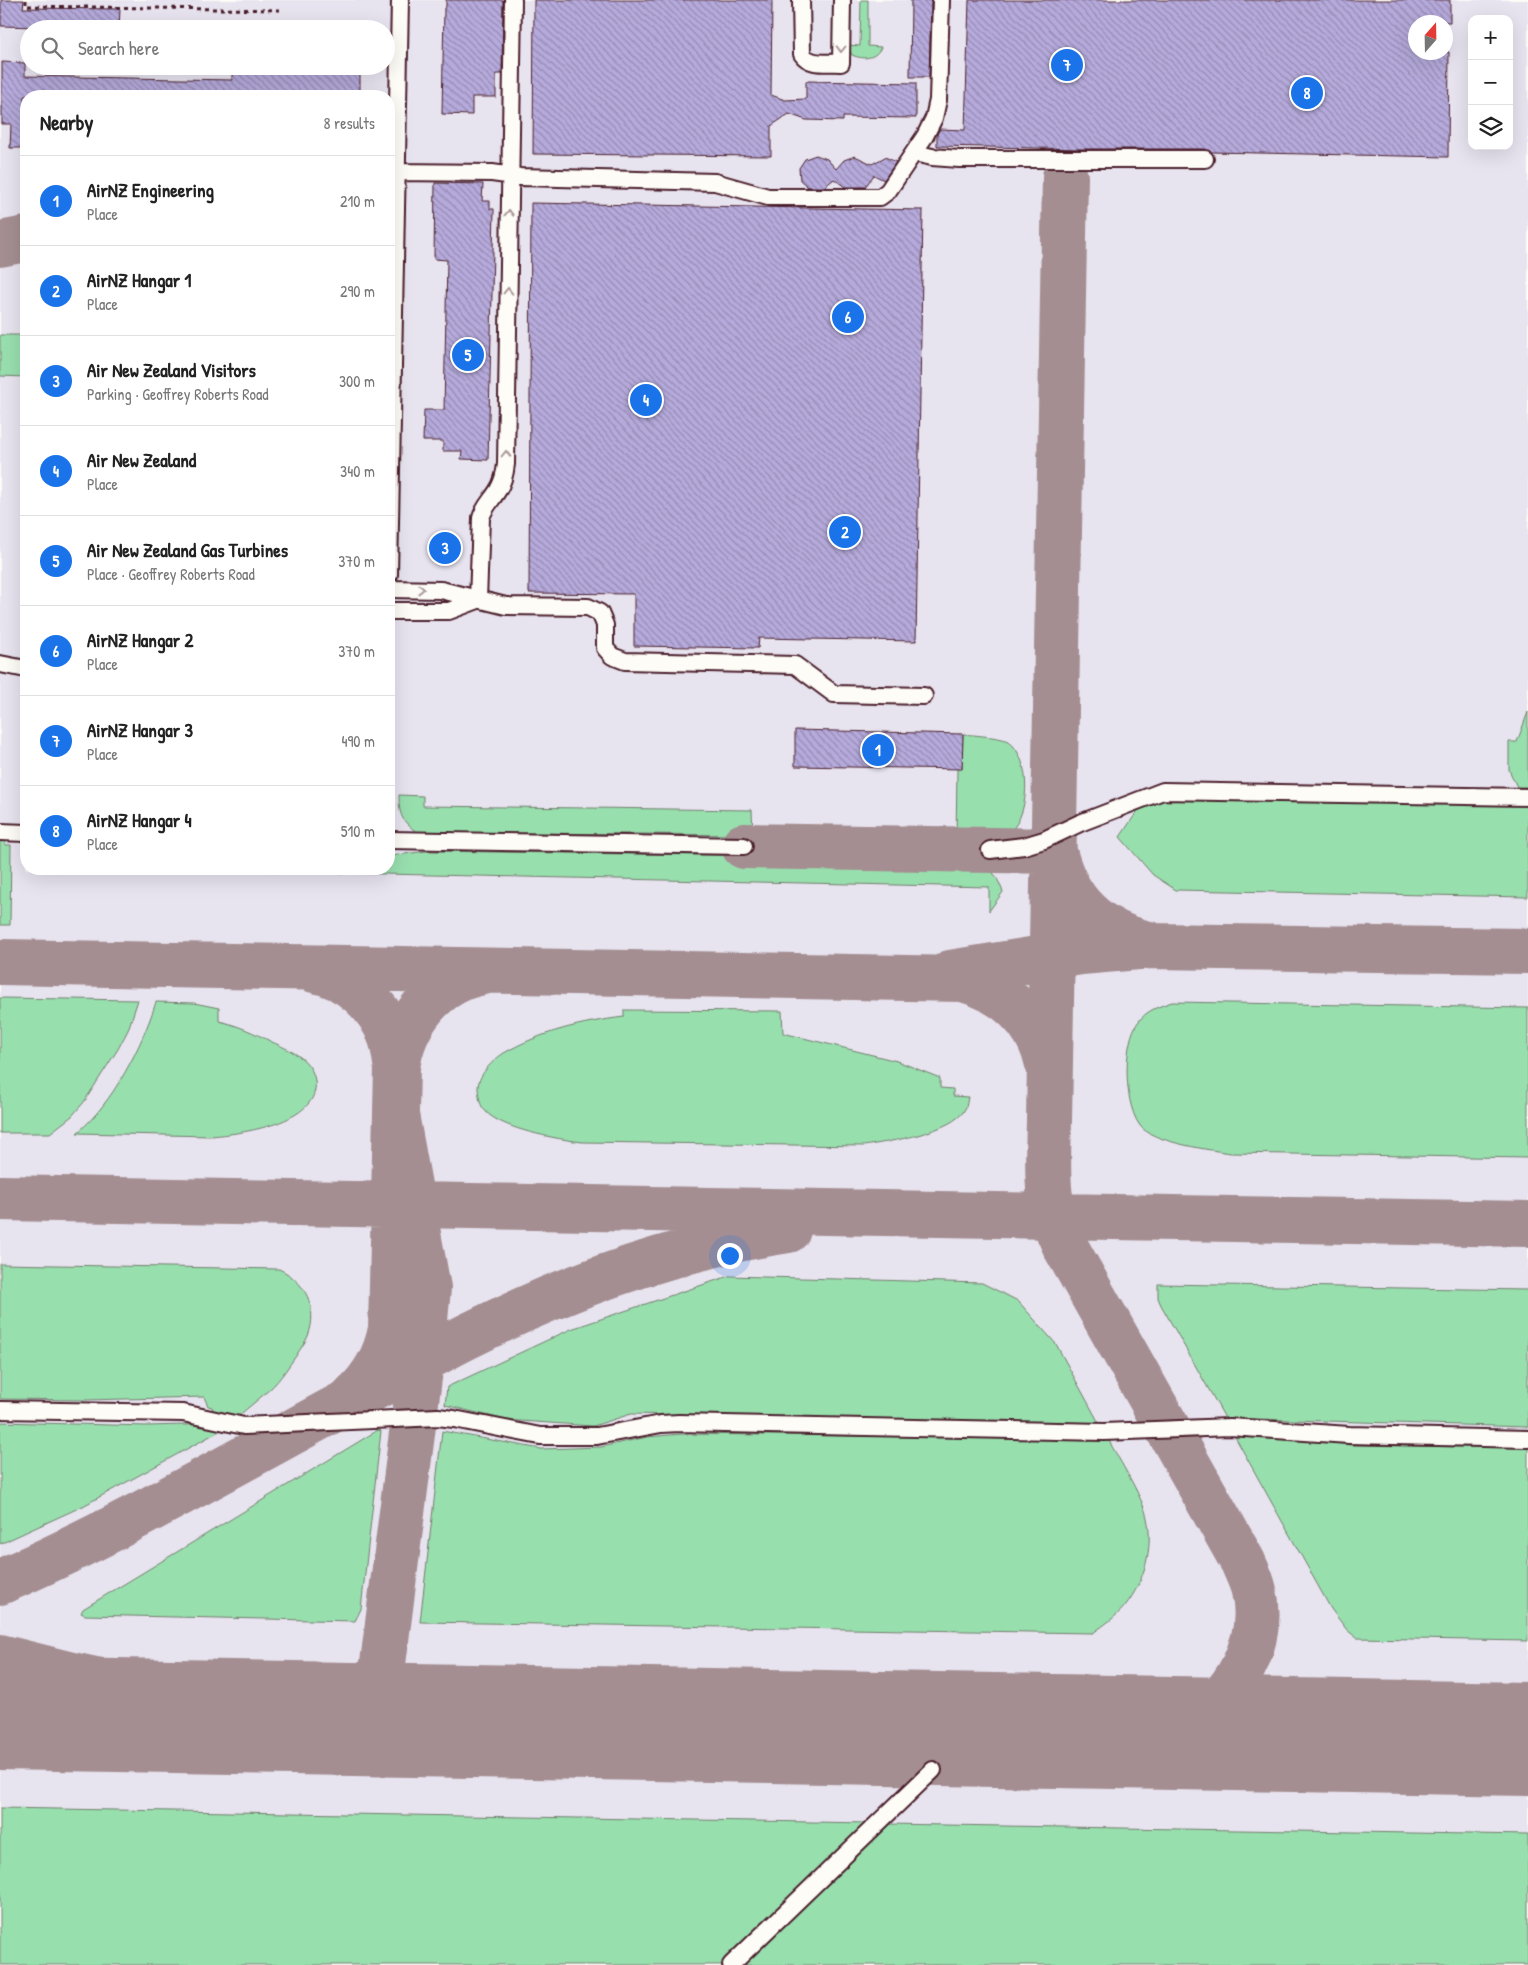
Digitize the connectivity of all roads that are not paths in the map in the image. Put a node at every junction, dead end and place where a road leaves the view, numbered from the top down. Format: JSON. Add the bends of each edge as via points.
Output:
{"nodes":[{"id":1,"x":400,"y":0,"type":"edge"},
{"id":2,"x":514,"y":0,"type":"edge"},
{"id":3,"x":801,"y":0,"type":"edge"},
{"id":4,"x":842,"y":0,"type":"edge"},
{"id":5,"x":941,"y":0,"type":"edge"},
{"id":6,"x":914,"y":153,"type":"junction"},
{"id":7,"x":1205,"y":159,"type":"dead end"},
{"id":8,"x":396,"y":172,"type":"junction"},
{"id":9,"x":510,"y":175,"type":"junction"},
{"id":10,"x":395,"y":230,"type":"edge"},
{"id":11,"x":395,"y":589,"type":"edge"},
{"id":12,"x":478,"y":600,"type":"junction"},
{"id":13,"x":395,"y":610,"type":"edge"},
{"id":14,"x":0,"y":664,"type":"edge"},
{"id":15,"x":20,"y":668,"type":"edge"},
{"id":16,"x":924,"y":696,"type":"dead end"},
{"id":17,"x":1528,"y":797,"type":"edge"},
{"id":18,"x":0,"y":832,"type":"edge"},
{"id":19,"x":20,"y":833,"type":"edge"},
{"id":20,"x":395,"y":840,"type":"edge"},
{"id":21,"x":744,"y":846,"type":"dead end"},
{"id":22,"x":990,"y":850,"type":"dead end"},
{"id":23,"x":0,"y":1410,"type":"edge"},
{"id":24,"x":1528,"y":1439,"type":"edge"},
{"id":25,"x":933,"y":1770,"type":"dead end"},
{"id":26,"x":731,"y":1965,"type":"edge"}],
"edges":[{"from":1,"to":8,"type":"street"},
{"from":2,"to":9,"type":"street"},
{"from":4,"to":3,"type":"street","one_way":true,"via":[[840,63],[813,62],[802,54]]},
{"from":5,"to":6,"type":"street","via":[[938,100],[934,118]]},
{"from":6,"to":7,"type":"street","via":[[959,159]]},
{"from":6,"to":9,"type":"street","via":[[885,194],[875,199],[768,197],[715,182]]},
{"from":8,"to":9,"type":"street"},
{"from":8,"to":10,"type":"street"},
{"from":12,"to":9,"type":"street","one_way":true,"via":[[481,518],[504,477],[506,464]]},
{"from":11,"to":12,"type":"street","one_way":true,"via":[[441,590]]},
{"from":12,"to":13,"type":"street","via":[[449,611]]},
{"from":12,"to":16,"type":"street","via":[[506,606],[588,606],[600,613],[605,625],[605,648],[612,656],[625,661],[795,664],[834,694]]},
{"from":14,"to":15,"type":"street"},
{"from":17,"to":22,"type":"street","via":[[1163,791],[1044,840],[1018,848]]},
{"from":18,"to":19,"type":"street"},
{"from":20,"to":21,"type":"street"},
{"from":23,"to":24,"type":"street","via":[[183,1413],[244,1426],[446,1418],[540,1436],[597,1436],[679,1423],[1104,1432],[1253,1427],[1349,1435]]},
{"from":25,"to":26,"type":"street"}]}
